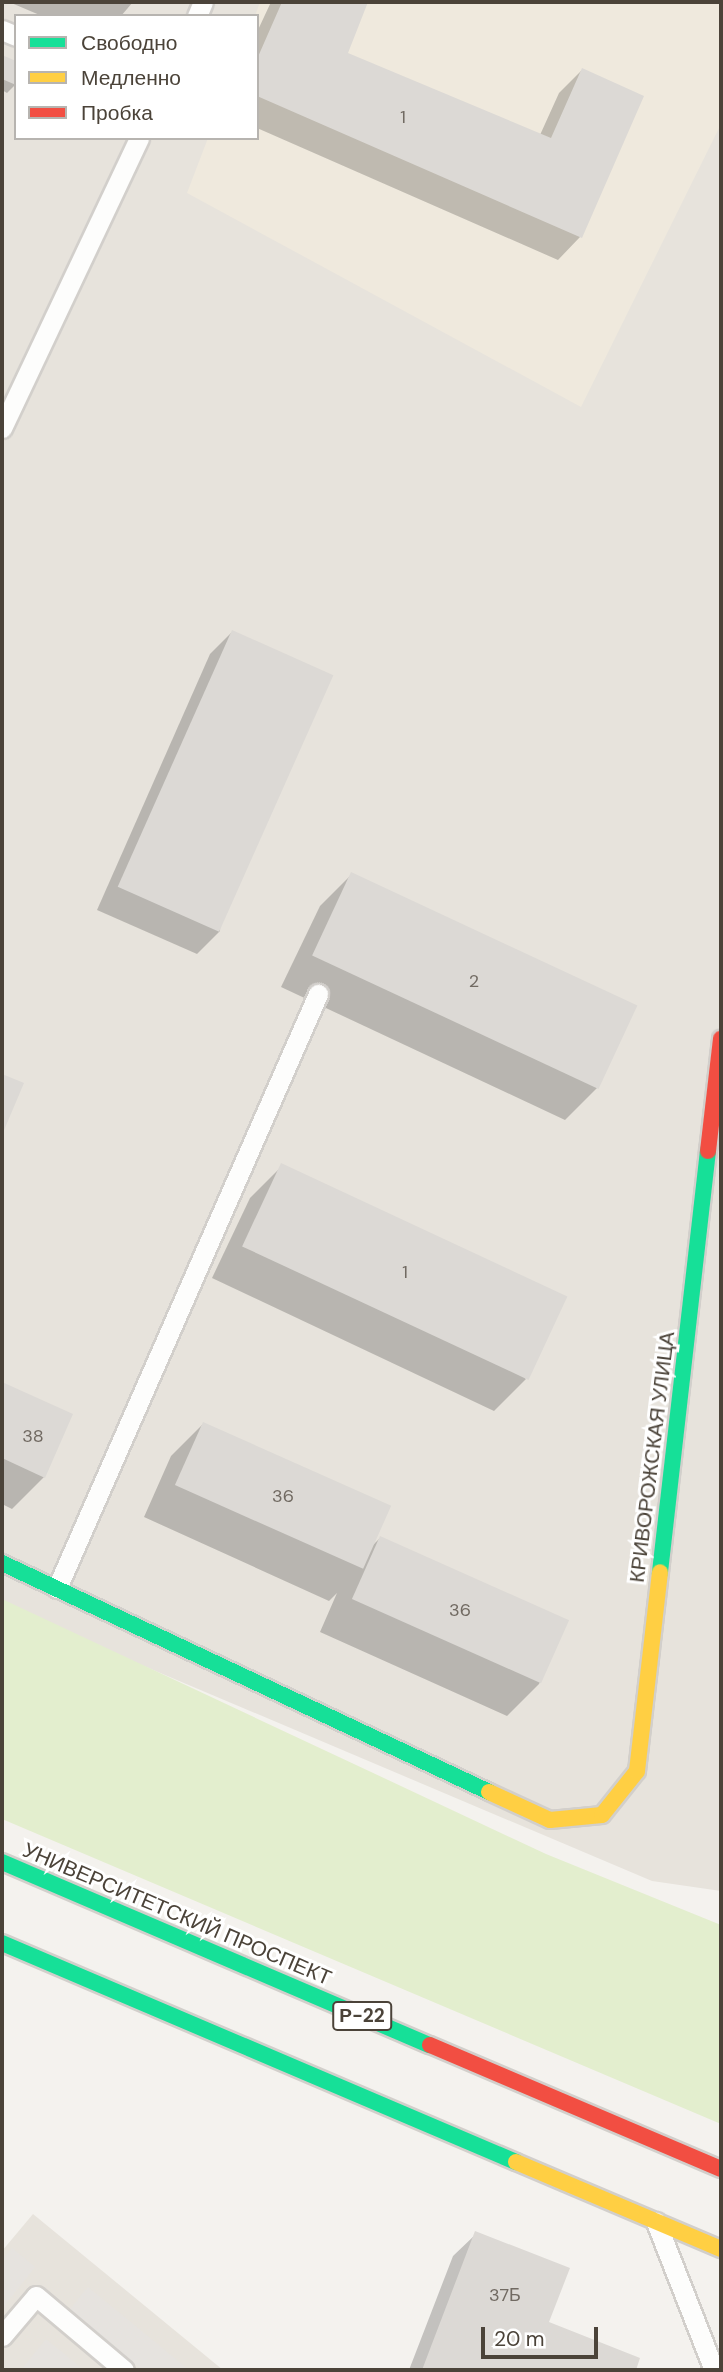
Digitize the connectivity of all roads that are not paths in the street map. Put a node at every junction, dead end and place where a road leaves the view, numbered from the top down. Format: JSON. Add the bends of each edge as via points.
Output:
{"nodes":[{"id":1,"x":138,"y":140,"type":"edge"},
{"id":2,"x":2,"y":428,"type":"edge"},
{"id":3,"x":318,"y":994,"type":"dead end"},
{"id":4,"x":721,"y":1039,"type":"edge"},
{"id":5,"x":2,"y":1563,"type":"edge"},
{"id":6,"x":57,"y":1588,"type":"junction"},
{"id":7,"x":2,"y":1862,"type":"edge"},
{"id":8,"x":2,"y":1943,"type":"edge"},
{"id":9,"x":721,"y":2169,"type":"edge"},
{"id":10,"x":656,"y":2221,"type":"junction"},
{"id":11,"x":721,"y":2249,"type":"edge"},
{"id":12,"x":2,"y":2336,"type":"edge"},
{"id":13,"x":124,"y":2370,"type":"edge"},
{"id":14,"x":714,"y":2370,"type":"edge"}],
"edges":[{"from":1,"to":2,"type":"lane"},
{"from":3,"to":6,"type":"lane"},
{"from":4,"to":6,"type":"main road","name":"КРИВОРОЖСКАЯ УЛИЦА","via":[[637,1771],[602,1815],[550,1820]]},
{"from":5,"to":6,"type":"main road"},
{"from":7,"to":9,"type":"main road","name":"УНИВЕРСИТЕТСКИЙ ПРОСПЕКТ","number":"Р-22"},
{"from":8,"to":10,"type":"main road"},
{"from":10,"to":11,"type":"main road"},
{"from":10,"to":14,"type":"lane"},
{"from":12,"to":13,"type":"lane","via":[[36,2296]]}]}
